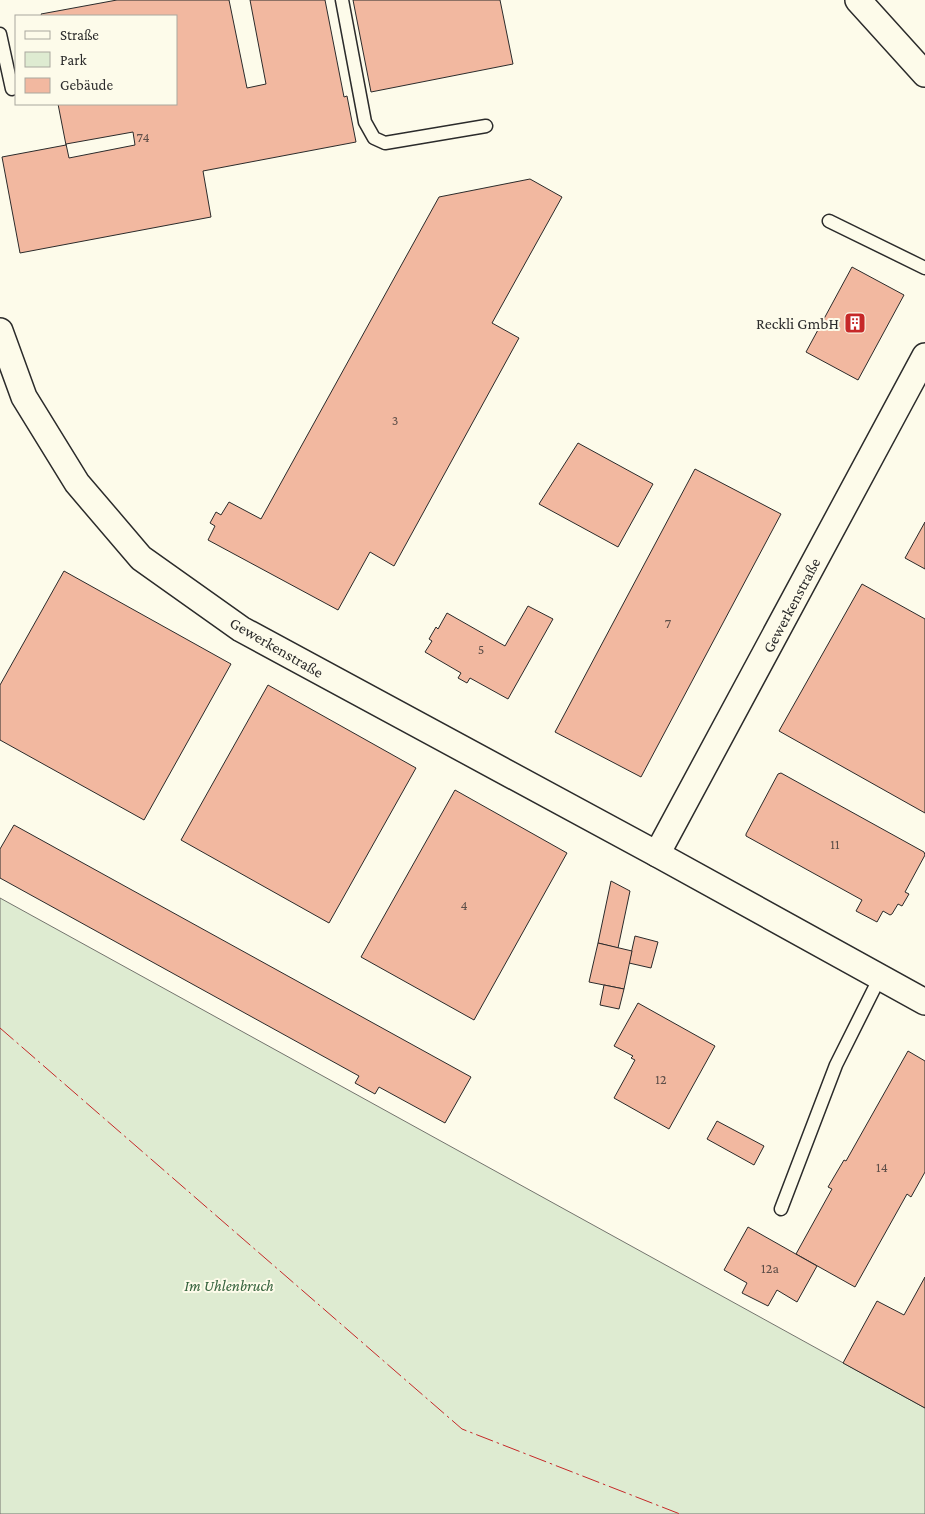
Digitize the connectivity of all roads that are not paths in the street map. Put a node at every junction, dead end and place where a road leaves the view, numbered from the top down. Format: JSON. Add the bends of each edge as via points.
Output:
{"nodes":[{"id":1,"x":342,"y":0,"type":"edge"},
{"id":2,"x":858,"y":0,"type":"edge"},
{"id":3,"x":0,"y":34,"type":"edge"},
{"id":4,"x":925,"y":74,"type":"edge"},
{"id":5,"x":12,"y":89,"type":"dead end"},
{"id":6,"x":486,"y":126,"type":"dead end"},
{"id":7,"x":829,"y":220,"type":"dead end"},
{"id":8,"x":925,"y":268,"type":"edge"},
{"id":9,"x":0,"y":331,"type":"edge"},
{"id":10,"x":925,"y":356,"type":"edge"},
{"id":11,"x":657,"y":854,"type":"junction"},
{"id":12,"x":880,"y":976,"type":"junction"},
{"id":13,"x":925,"y":1002,"type":"edge"},
{"id":14,"x":781,"y":1209,"type":"dead end"}],
"edges":[{"from":1,"to":6,"type":"lane","via":[[365,122],[374,138],[385,143]]},
{"from":2,"to":4,"type":"street"},
{"from":3,"to":5,"type":"lane"},
{"from":7,"to":8,"type":"lane"},
{"from":9,"to":11,"type":"street","name":"Gewerkenstraße","via":[[24,397],[72,475],[141,558],[241,629]]},
{"from":10,"to":11,"type":"street","name":"Gewerkenstraße"},
{"from":11,"to":12,"type":"street","name":"Gewerkenstraße"},
{"from":12,"to":13,"type":"street","name":"Gewerkenstraße"},
{"from":12,"to":14,"type":"lane","via":[[836,1065]]}]}
